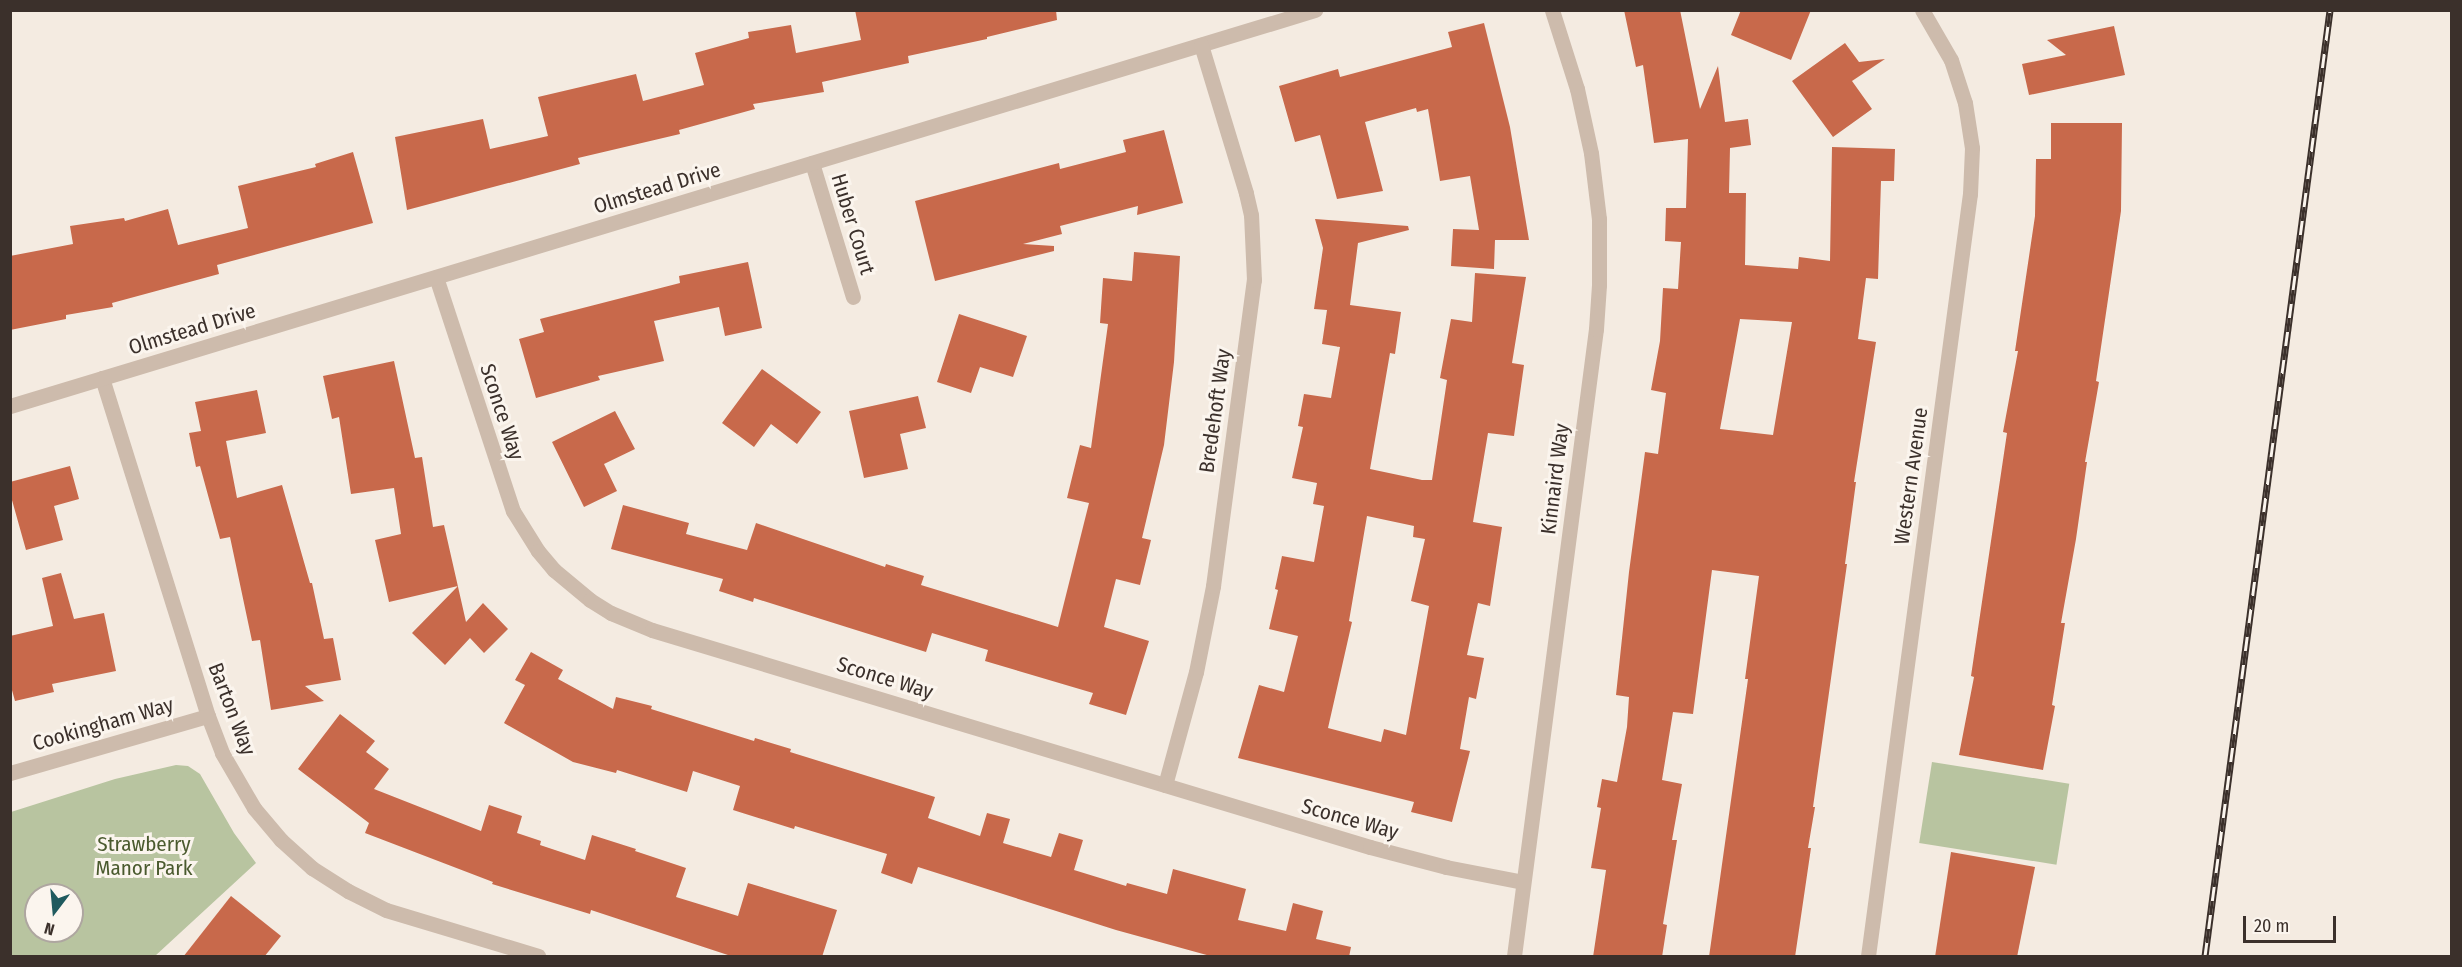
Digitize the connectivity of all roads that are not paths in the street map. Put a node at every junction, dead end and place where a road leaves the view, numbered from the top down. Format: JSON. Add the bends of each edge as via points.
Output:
{"nodes":[{"id":1,"x":1316,"y":10,"type":"edge"},
{"id":2,"x":1552,"y":10,"type":"edge"},
{"id":3,"x":1922,"y":10,"type":"edge"},
{"id":4,"x":1202,"y":45,"type":"junction"},
{"id":5,"x":812,"y":163,"type":"junction"},
{"id":6,"x":436,"y":277,"type":"junction"},
{"id":7,"x":854,"y":297,"type":"dead end"},
{"id":8,"x":102,"y":378,"type":"junction"},
{"id":9,"x":10,"y":406,"type":"edge"},
{"id":10,"x":208,"y":716,"type":"junction"},
{"id":11,"x":10,"y":774,"type":"edge"},
{"id":12,"x":1165,"y":785,"type":"junction"},
{"id":13,"x":1523,"y":882,"type":"junction"},
{"id":14,"x":538,"y":957,"type":"edge"},
{"id":15,"x":1514,"y":957,"type":"edge"},
{"id":16,"x":1868,"y":957,"type":"edge"}],
"edges":[{"from":1,"to":4,"type":"street","name":"Olmstead Drive"},
{"from":2,"to":13,"type":"street","name":"Kinnaird Way","via":[[1577,88],[1591,153],[1599,219],[1599,285]]},
{"from":3,"to":16,"type":"street","name":"Western Avenue","via":[[1951,60],[1965,103],[1972,148],[1970,194]]},
{"from":4,"to":5,"type":"street","name":"Olmstead Drive"},
{"from":4,"to":12,"type":"street","name":"Bredehoft Way","via":[[1251,215],[1254,280],[1210,597],[1196,672]]},
{"from":5,"to":6,"type":"street","name":"Olmstead Drive"},
{"from":5,"to":7,"type":"street","name":"Huber Court"},
{"from":6,"to":8,"type":"street","name":"Olmstead Drive"},
{"from":6,"to":12,"type":"street","name":"Sconce Way","via":[[513,511],[554,570],[590,600],[652,630]]},
{"from":8,"to":9,"type":"street","name":"Olmstead Drive"},
{"from":8,"to":10,"type":"street","name":"Barton Way"},
{"from":10,"to":11,"type":"street","name":"Cookingham Way"},
{"from":10,"to":14,"type":"street","name":"Barton Way","via":[[222,753],[254,808],[312,868],[386,910]]},
{"from":12,"to":13,"type":"street","name":"Sconce Way","via":[[1381,850]]},
{"from":13,"to":15,"type":"street","name":"Kinnaird Way"}]}
